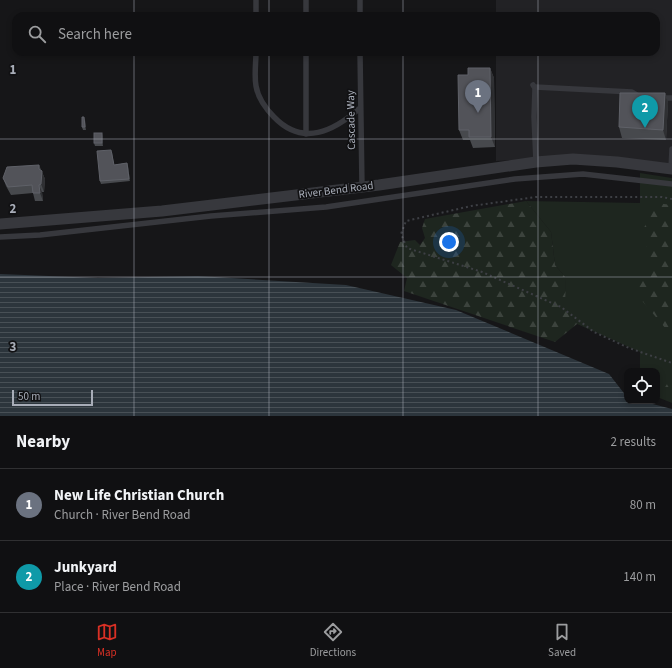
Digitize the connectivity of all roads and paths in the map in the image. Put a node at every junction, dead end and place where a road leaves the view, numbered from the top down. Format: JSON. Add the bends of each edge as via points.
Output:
{"nodes":[{"id":1,"x":256,"y":0,"type":"edge"},
{"id":2,"x":306,"y":0,"type":"edge"},
{"id":3,"x":360,"y":0,"type":"edge"},
{"id":4,"x":256,"y":12,"type":"edge"},
{"id":5,"x":306,"y":12,"type":"edge"},
{"id":6,"x":360,"y":12,"type":"edge"},
{"id":7,"x":256,"y":56,"type":"edge"},
{"id":8,"x":306,"y":56,"type":"edge"},
{"id":9,"x":360,"y":56,"type":"edge"},
{"id":10,"x":672,"y":98,"type":"edge"},
{"id":11,"x":360,"y":108,"type":"junction"},
{"id":12,"x":306,"y":134,"type":"junction"},
{"id":13,"x":672,"y":149,"type":"edge"},
{"id":14,"x":536,"y":162,"type":"junction"},
{"id":15,"x":672,"y":169,"type":"edge"},
{"id":16,"x":672,"y":184,"type":"edge"},
{"id":17,"x":362,"y":187,"type":"junction"},
{"id":18,"x":672,"y":199,"type":"edge"},
{"id":19,"x":0,"y":224,"type":"edge"},
{"id":20,"x":0,"y":237,"type":"edge"},
{"id":21,"x":672,"y":362,"type":"edge"}],
"edges":[{"from":1,"to":4,"type":"lane"},
{"from":2,"to":5,"type":"lane"},
{"from":3,"to":6,"type":"lane"},
{"from":7,"to":12,"type":"lane","via":[[256,86],[265,108],[291,131]]},
{"from":8,"to":12,"type":"lane"},
{"from":9,"to":11,"type":"lane","name":"Cascade Way"},
{"from":10,"to":14,"type":"lane","via":[[642,98],[632,92],[534,86]]},
{"from":11,"to":12,"type":"lane","via":[[346,121],[329,130]]},
{"from":11,"to":17,"type":"lane","name":"Cascade Way"},
{"from":13,"to":15,"type":"lane"},
{"from":14,"to":15,"type":"street","name":"River Bend Road","via":[[573,159]]},
{"from":14,"to":17,"type":"street","name":"River Bend Road"},
{"from":16,"to":20,"type":"lane","via":[[582,174],[515,179],[326,207]]},
{"from":17,"to":19,"type":"street","name":"River Bend Road","via":[[162,211]]},
{"from":18,"to":21,"type":"path","via":[[536,198],[471,206],[406,221],[401,234],[407,248],[482,272],[561,307],[594,332],[629,348]]}]}
